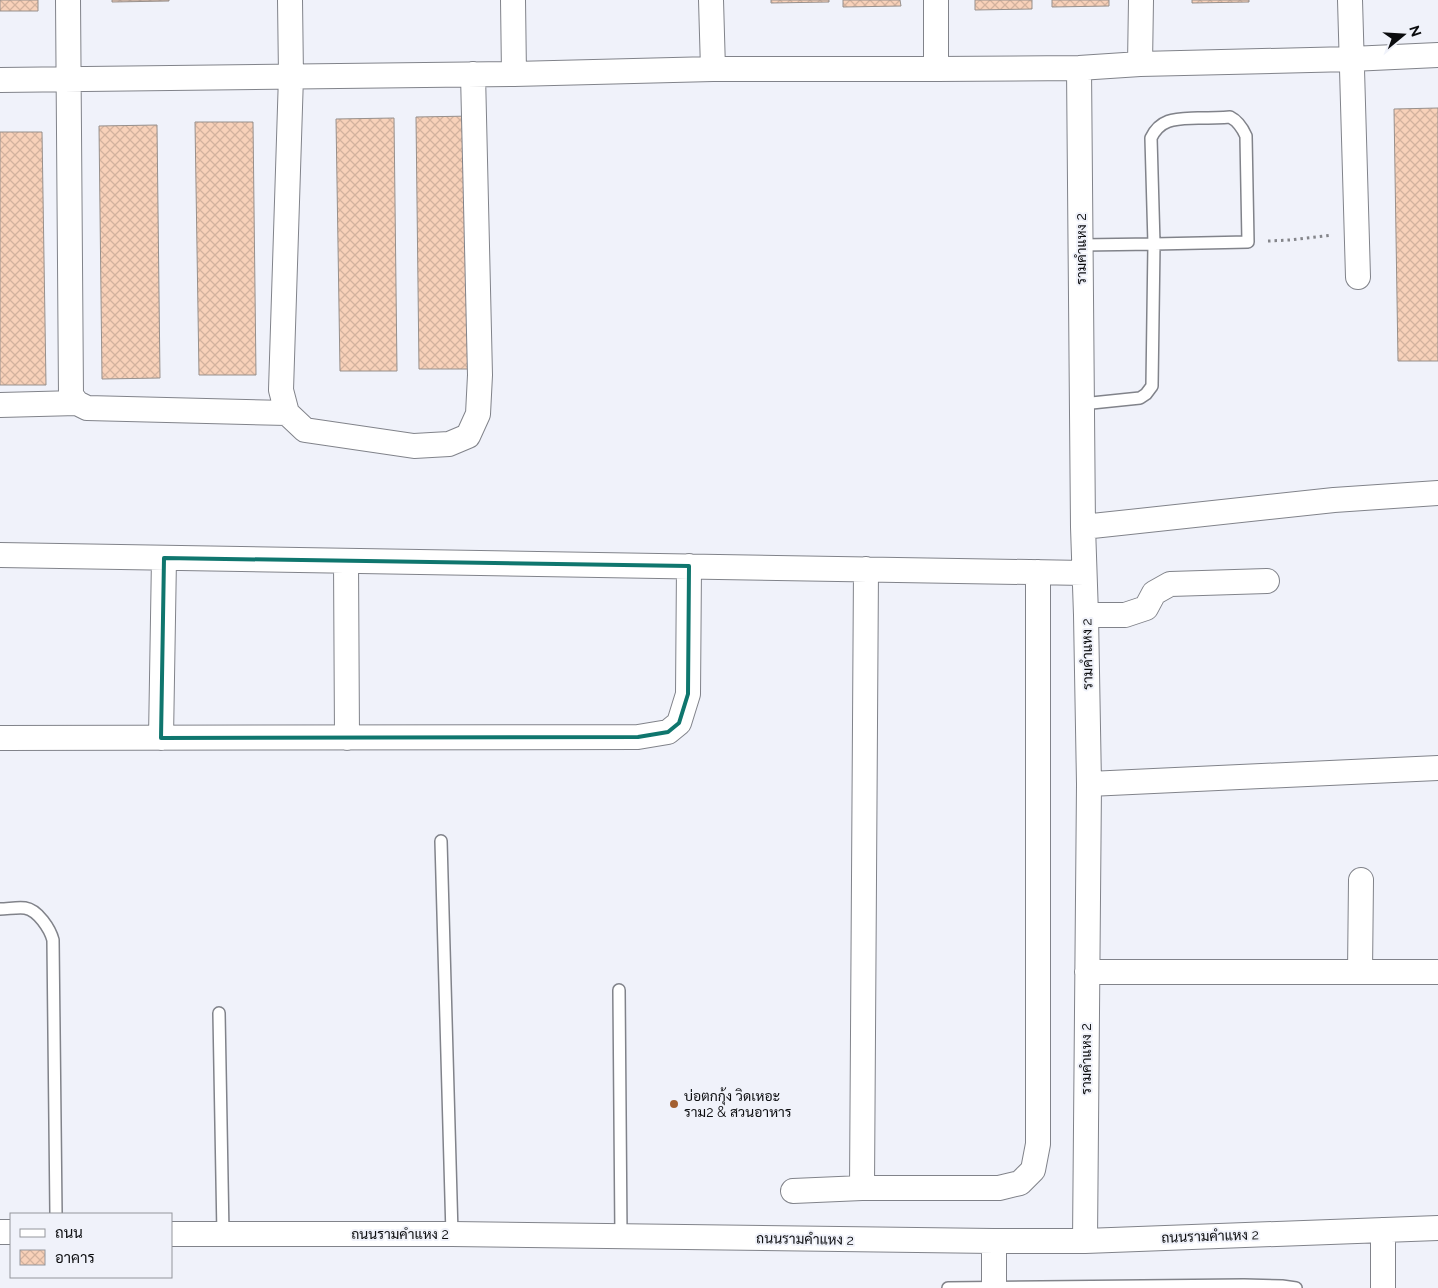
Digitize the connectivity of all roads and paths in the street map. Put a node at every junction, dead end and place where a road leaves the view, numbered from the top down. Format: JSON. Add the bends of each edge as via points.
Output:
{"nodes":[{"id":1,"x":68,"y":0,"type":"edge"},
{"id":2,"x":290,"y":0,"type":"edge"},
{"id":3,"x":513,"y":0,"type":"edge"},
{"id":4,"x":712,"y":0,"type":"edge"},
{"id":5,"x":936,"y":0,"type":"edge"},
{"id":6,"x":1140,"y":0,"type":"edge"},
{"id":7,"x":1350,"y":0,"type":"edge"},
{"id":8,"x":1438,"y":55,"type":"edge"},
{"id":9,"x":1351,"y":59,"type":"junction"},
{"id":10,"x":1140,"y":64,"type":"junction"},
{"id":11,"x":1079,"y":68,"type":"junction"},
{"id":12,"x":713,"y":69,"type":"junction"},
{"id":13,"x":936,"y":69,"type":"junction"},
{"id":14,"x":473,"y":74,"type":"junction"},
{"id":15,"x":514,"y":74,"type":"junction"},
{"id":16,"x":291,"y":76,"type":"junction"},
{"id":17,"x":69,"y":78,"type":"junction"},
{"id":18,"x":0,"y":80,"type":"edge"},
{"id":19,"x":1357,"y":232,"type":"junction"},
{"id":20,"x":1290,"y":240,"type":"dead end"},
{"id":21,"x":1154,"y":244,"type":"junction"},
{"id":22,"x":1081,"y":245,"type":"junction"},
{"id":23,"x":1358,"y":277,"type":"dead end"},
{"id":24,"x":76,"y":403,"type":"junction"},
{"id":25,"x":1082,"y":404,"type":"junction"},
{"id":26,"x":0,"y":405,"type":"edge"},
{"id":27,"x":287,"y":413,"type":"junction"},
{"id":28,"x":1438,"y":493,"type":"edge"},
{"id":29,"x":1083,"y":527,"type":"junction"},
{"id":30,"x":0,"y":555,"type":"edge"},
{"id":31,"x":164,"y":558,"type":"junction"},
{"id":32,"x":346,"y":561,"type":"junction"},
{"id":33,"x":690,"y":566,"type":"junction"},
{"id":34,"x":866,"y":569,"type":"junction"},
{"id":35,"x":1038,"y":572,"type":"junction"},
{"id":36,"x":1084,"y":573,"type":"junction"},
{"id":37,"x":1267,"y":581,"type":"dead end"},
{"id":38,"x":1086,"y":615,"type":"junction"},
{"id":39,"x":0,"y":738,"type":"edge"},
{"id":40,"x":161,"y":738,"type":"junction"},
{"id":41,"x":347,"y":738,"type":"junction"},
{"id":42,"x":1438,"y":768,"type":"edge"},
{"id":43,"x":1089,"y":784,"type":"junction"},
{"id":44,"x":441,"y":841,"type":"dead end"},
{"id":45,"x":1361,"y":880,"type":"dead end"},
{"id":46,"x":0,"y":909,"type":"edge"},
{"id":47,"x":1087,"y":972,"type":"junction"},
{"id":48,"x":1360,"y":972,"type":"junction"},
{"id":49,"x":1438,"y":972,"type":"edge"},
{"id":50,"x":618,"y":990,"type":"dead end"},
{"id":51,"x":219,"y":1013,"type":"dead end"},
{"id":52,"x":862,"y":1188,"type":"junction"},
{"id":53,"x":793,"y":1191,"type":"dead end"},
{"id":54,"x":56,"y":1213,"type":"edge"},
{"id":55,"x":1438,"y":1228,"type":"edge"},
{"id":56,"x":1383,"y":1230,"type":"junction"},
{"id":57,"x":172,"y":1234,"type":"edge"},
{"id":58,"x":222,"y":1234,"type":"junction"},
{"id":59,"x":452,"y":1234,"type":"junction"},
{"id":60,"x":621,"y":1236,"type":"junction"},
{"id":61,"x":994,"y":1241,"type":"junction"},
{"id":62,"x":1085,"y":1241,"type":"junction"},
{"id":63,"x":1165,"y":1287,"type":"edge"},
{"id":64,"x":1244,"y":1287,"type":"edge"},
{"id":65,"x":948,"y":1288,"type":"edge"},
{"id":66,"x":994,"y":1288,"type":"edge"},
{"id":67,"x":1296,"y":1288,"type":"edge"},
{"id":68,"x":1383,"y":1288,"type":"edge"}],
"edges":[{"from":1,"to":17,"type":"street"},
{"from":2,"to":16,"type":"street"},
{"from":3,"to":15,"type":"street"},
{"from":4,"to":12,"type":"street"},
{"from":5,"to":13,"type":"street"},
{"from":6,"to":10,"type":"street"},
{"from":7,"to":9,"type":"street"},
{"from":8,"to":9,"type":"street"},
{"from":9,"to":10,"type":"street"},
{"from":9,"to":19,"type":"street"},
{"from":10,"to":11,"type":"street"},
{"from":11,"to":13,"type":"street"},
{"from":11,"to":22,"type":"street","name":"รามคำแหง 2"},
{"from":12,"to":13,"type":"street"},
{"from":12,"to":15,"type":"street"},
{"from":14,"to":15,"type":"street"},
{"from":14,"to":16,"type":"street"},
{"from":14,"to":27,"type":"street","via":[[480,375],[478,414],[468,436],[449,444],[414,446],[305,430]]},
{"from":16,"to":17,"type":"street"},
{"from":16,"to":27,"type":"street","via":[[280,390]]},
{"from":17,"to":18,"type":"street"},
{"from":17,"to":24,"type":"street","via":[[71,395]]},
{"from":19,"to":20,"type":"path"},
{"from":19,"to":23,"type":"street"},
{"from":21,"to":21,"type":"lane","via":[[1151,138],[1154,131],[1172,119],[1230,117],[1236,120],[1246,136],[1248,242]]},
{"from":21,"to":22,"type":"lane"},
{"from":21,"to":25,"type":"lane","via":[[1152,386],[1140,398]]},
{"from":22,"to":25,"type":"street","name":"รามคำแหง 2"},
{"from":24,"to":26,"type":"street"},
{"from":24,"to":27,"type":"street","via":[[87,408]]},
{"from":25,"to":29,"type":"street","name":"รามคำแหง 2"},
{"from":28,"to":29,"type":"street","via":[[1334,500]]},
{"from":29,"to":36,"type":"street","name":"รามคำแหง 2"},
{"from":30,"to":31,"type":"street"},
{"from":31,"to":32,"type":"street"},
{"from":31,"to":40,"type":"street"},
{"from":32,"to":33,"type":"street"},
{"from":32,"to":41,"type":"street"},
{"from":33,"to":34,"type":"street"},
{"from":33,"to":41,"type":"street","via":[[688,694],[679,722],[668,732],[638,737]]},
{"from":34,"to":35,"type":"street"},
{"from":34,"to":52,"type":"street"},
{"from":35,"to":36,"type":"street"},
{"from":35,"to":52,"type":"street","via":[[1038,1144],[1033,1170],[1020,1183],[1000,1188]]},
{"from":36,"to":38,"type":"street","name":"รามคำแหง 2"},
{"from":37,"to":38,"type":"street","via":[[1170,584],[1154,593],[1146,608],[1125,615]]},
{"from":38,"to":43,"type":"street","name":"รามคำแหง 2"},
{"from":39,"to":40,"type":"street"},
{"from":40,"to":41,"type":"street"},
{"from":42,"to":43,"type":"street"},
{"from":43,"to":47,"type":"street","name":"รามคำแหง 2"},
{"from":44,"to":59,"type":"lane"},
{"from":45,"to":48,"type":"street"},
{"from":46,"to":54,"type":"lane","via":[[27,908],[43,920],[53,940]]},
{"from":47,"to":48,"type":"street"},
{"from":47,"to":62,"type":"street","name":"รามคำแหง 2"},
{"from":48,"to":49,"type":"street"},
{"from":50,"to":60,"type":"lane"},
{"from":51,"to":58,"type":"lane"},
{"from":52,"to":53,"type":"street"},
{"from":55,"to":56,"type":"street","name":"ถนนรามคำแหง 2"},
{"from":56,"to":62,"type":"street","name":"ถนนรามคำแหง 2"},
{"from":56,"to":68,"type":"street"},
{"from":57,"to":58,"type":"street","name":"ถนนรามคำแหง 2"},
{"from":58,"to":59,"type":"street","name":"ถนนรามคำแหง 2"},
{"from":59,"to":60,"type":"street","name":"ถนนรามคำแหง 2"},
{"from":60,"to":61,"type":"street","name":"ถนนรามคำแหง 2"},
{"from":61,"to":62,"type":"street","name":"ถนนรามคำแหง 2"},
{"from":61,"to":66,"type":"street"},
{"from":63,"to":64,"type":"lane"},
{"from":63,"to":66,"type":"lane"},
{"from":64,"to":67,"type":"lane"},
{"from":65,"to":66,"type":"lane"}]}
